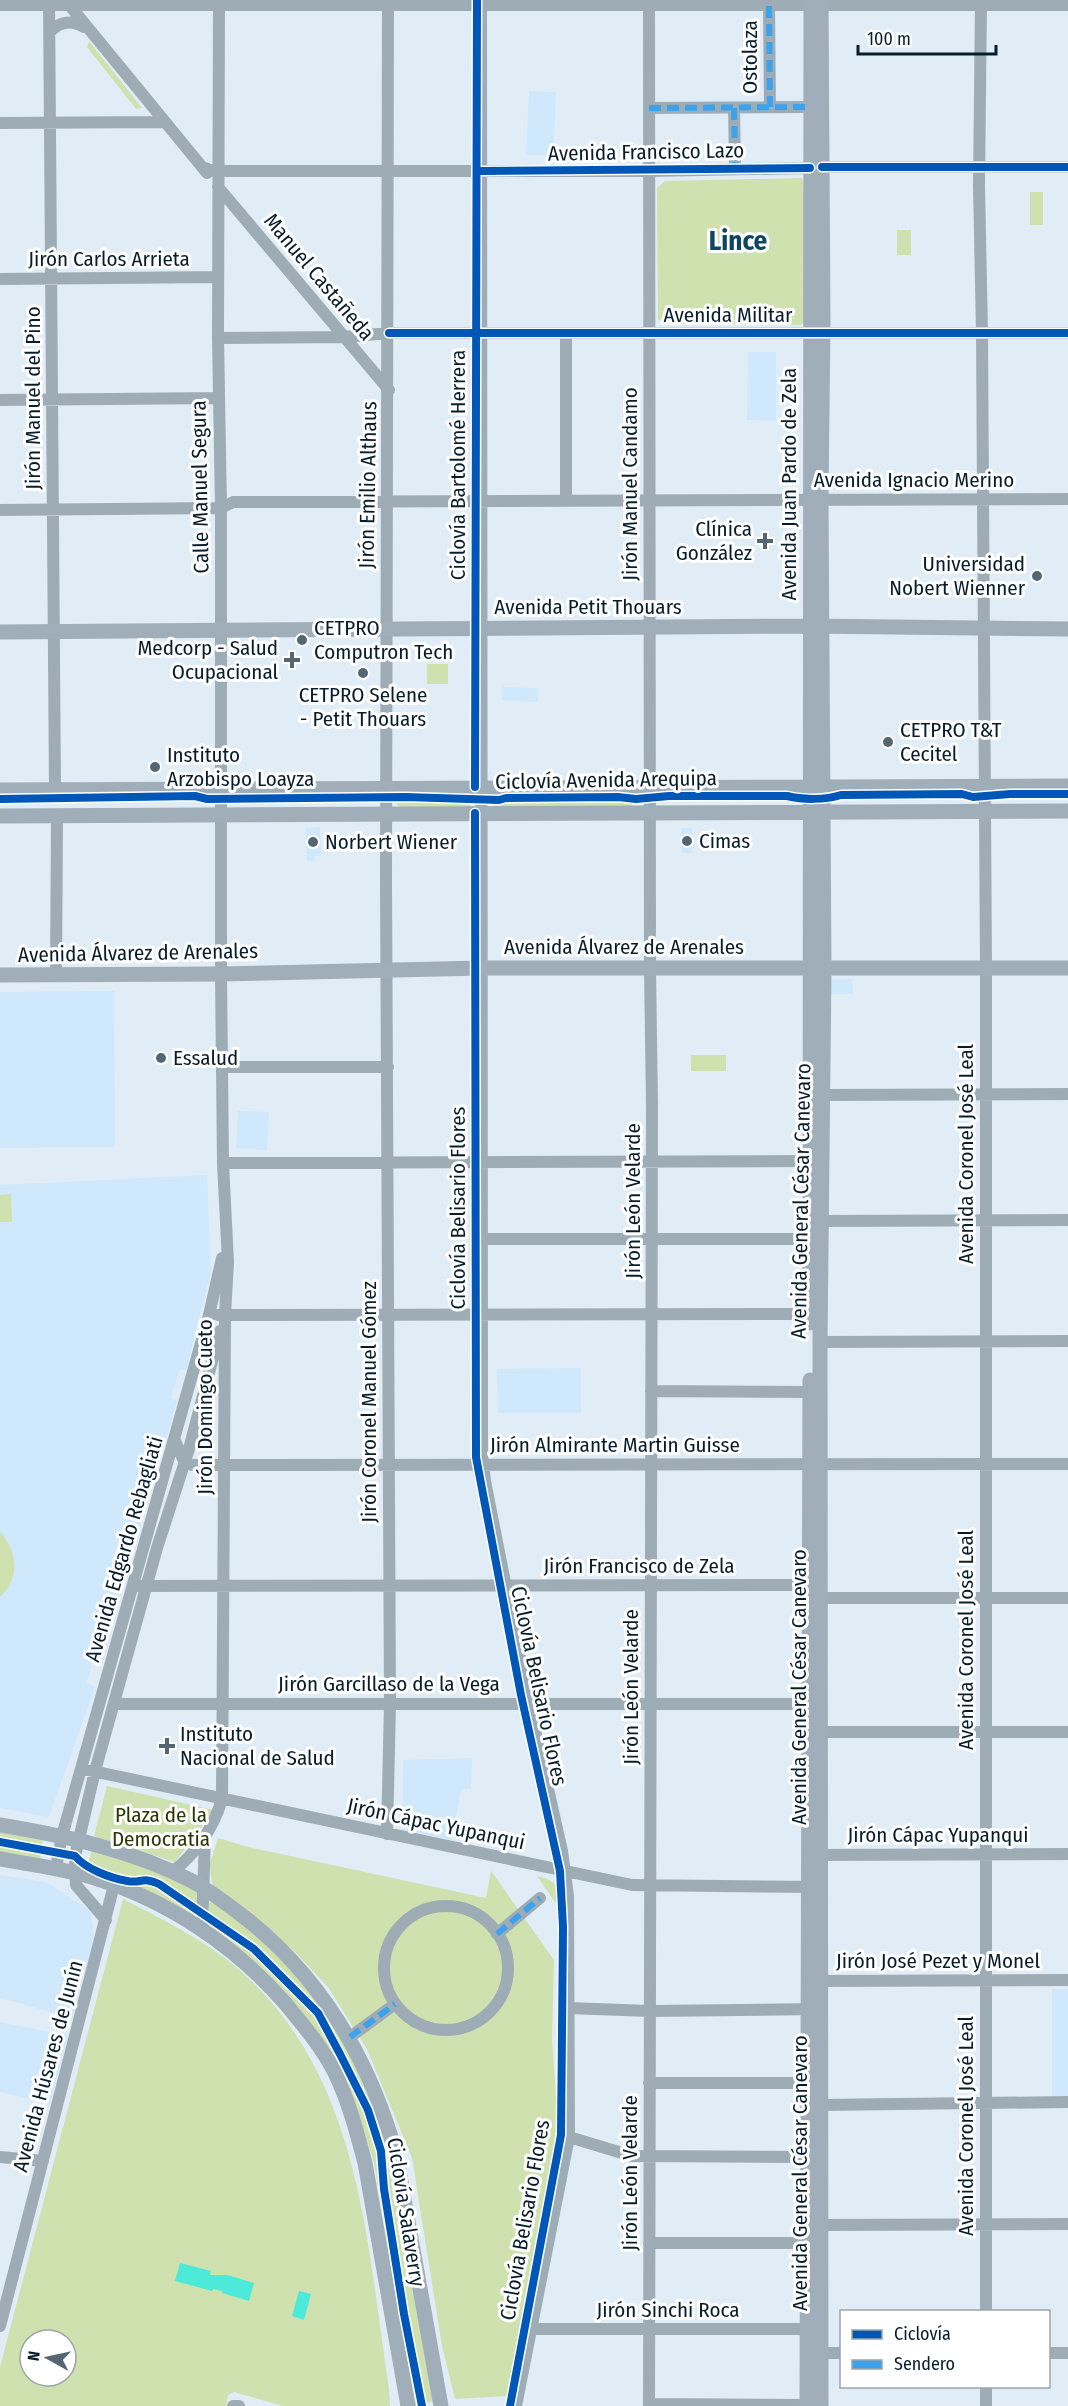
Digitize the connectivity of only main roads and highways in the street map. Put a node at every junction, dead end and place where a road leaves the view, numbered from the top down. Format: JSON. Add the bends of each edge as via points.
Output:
{"nodes":[{"id":1,"x":816,"y":3,"type":"edge"},
{"id":2,"x":816,"y":168,"type":"junction"},
{"id":3,"x":816,"y":627,"type":"junction"},
{"id":4,"x":1068,"y":628,"type":"edge"},
{"id":5,"x":0,"y":632,"type":"edge"},
{"id":6,"x":816,"y":786,"type":"junction"},
{"id":7,"x":1068,"y":786,"type":"edge"},
{"id":8,"x":0,"y":790,"type":"edge"},
{"id":9,"x":1068,"y":810,"type":"edge"},
{"id":10,"x":816,"y":812,"type":"junction"},
{"id":11,"x":0,"y":816,"type":"edge"},
{"id":12,"x":817,"y":968,"type":"junction"},
{"id":13,"x":1068,"y":968,"type":"edge"},
{"id":14,"x":0,"y":975,"type":"edge"},
{"id":15,"x":816,"y":1221,"type":"junction"},
{"id":16,"x":815,"y":1464,"type":"junction"},
{"id":17,"x":0,"y":1825,"type":"edge"},
{"id":18,"x":814,"y":1855,"type":"junction"},
{"id":19,"x":0,"y":1859,"type":"edge"},
{"id":20,"x":814,"y":2009,"type":"junction"},
{"id":21,"x":408,"y":2406,"type":"edge"},
{"id":22,"x":440,"y":2406,"type":"edge"},
{"id":23,"x":807,"y":2406,"type":"edge"},
{"id":24,"x":821,"y":2406,"type":"edge"}],
"edges":[{"from":1,"to":2,"type":"main road","name":"Avenida Juan Pardo de Zela"},
{"from":1,"to":2,"type":"main road","name":"Avenida Juan Pardo de Zela","via":[[811,107]]},
{"from":2,"to":3,"type":"main road","name":"Avenida Juan Pardo de Zela"},
{"from":3,"to":4,"type":"main road","name":"Avenida Petit Thouars"},
{"from":3,"to":5,"type":"main road","name":"Avenida Petit Thouars"},
{"from":3,"to":6,"type":"main road","name":"Avenida Juan Pardo de Zela"},
{"from":6,"to":7,"type":"main road"},
{"from":6,"to":8,"type":"main road"},
{"from":6,"to":10,"type":"main road","name":"Avenida Juan Pardo de Zela"},
{"from":9,"to":10,"type":"main road"},
{"from":10,"to":11,"type":"main road"},
{"from":10,"to":12,"type":"main road","name":"Avenida Juan Pardo de Zela"},
{"from":12,"to":13,"type":"main road","name":"Avenida Álvarez de Arenales"},
{"from":12,"to":14,"type":"main road","name":"Avenida Álvarez de Arenales"},
{"from":12,"to":15,"type":"main road","name":"Avenida General César Canevaro","via":[[811,1161]]},
{"from":12,"to":15,"type":"main road","name":"Avenida General César Canevaro","via":[[823,1095]]},
{"from":15,"to":16,"type":"main road","name":"Avenida General César Canevaro","via":[[820,1342]]},
{"from":15,"to":16,"type":"main road","name":"Avenida General César Canevaro","via":[[811,1239],[810,1314]]},
{"from":16,"to":18,"type":"main road","name":"Avenida General César Canevaro","via":[[820,1732]]},
{"from":16,"to":18,"type":"main road","name":"Avenida General César Canevaro","via":[[807,1704]]},
{"from":17,"to":22,"type":"main road","via":[[62,1836],[134,1857],[204,1888],[254,1924],[317,1989],[350,2037],[378,2097],[396,2154]]},
{"from":18,"to":20,"type":"main road","name":"Avenida General César Canevaro"},
{"from":19,"to":21,"type":"main road","via":[[74,1873],[159,1904],[202,1929],[253,1970],[310,2034],[335,2073],[356,2128]]},
{"from":20,"to":23,"type":"main road","name":"Avenida General César Canevaro","via":[[807,2083]]},
{"from":20,"to":24,"type":"main road","name":"Avenida General César Canevaro","via":[[820,2104]]}]}
